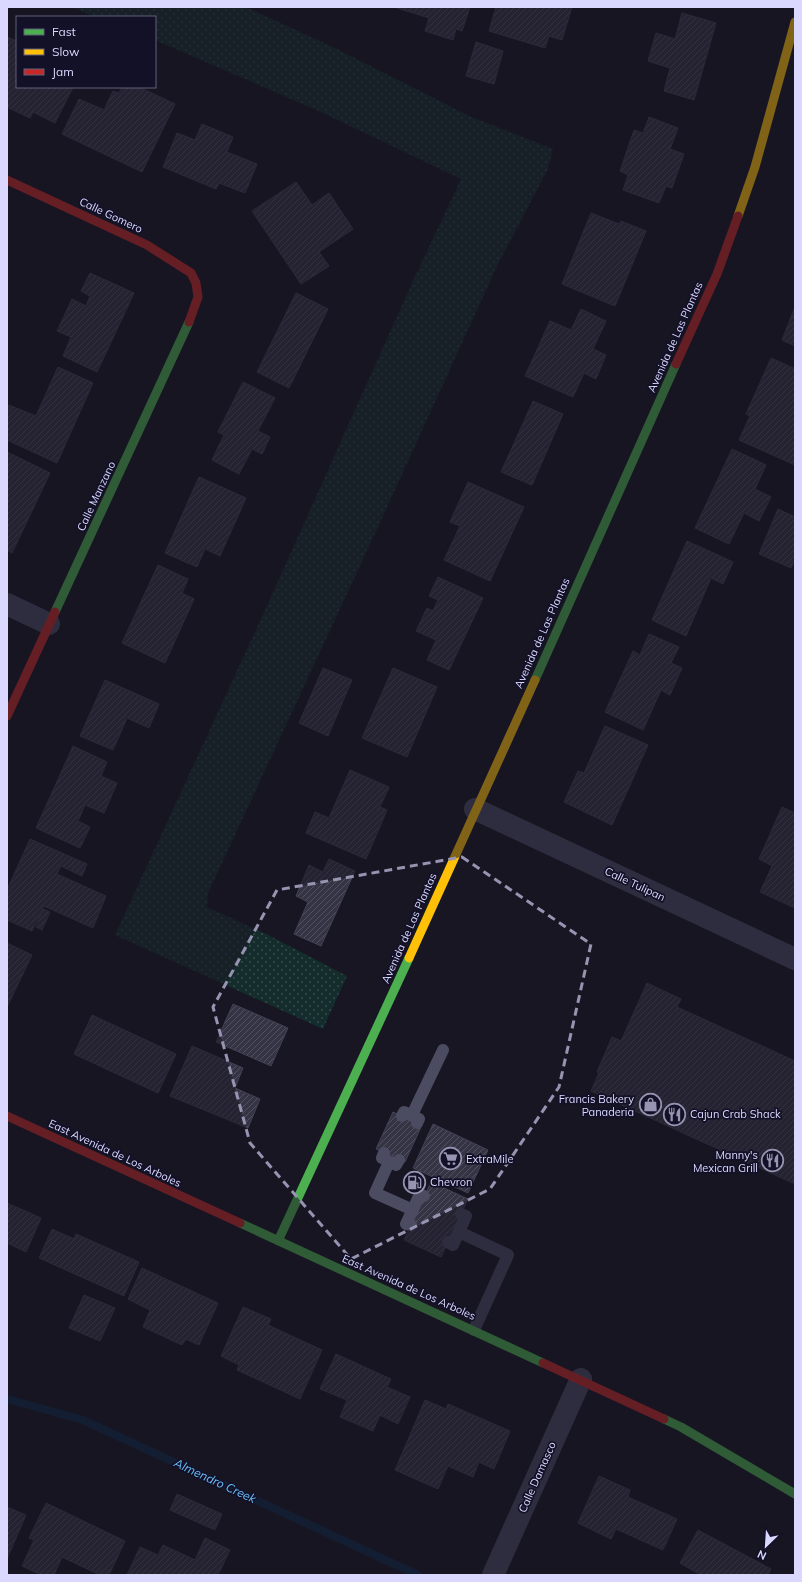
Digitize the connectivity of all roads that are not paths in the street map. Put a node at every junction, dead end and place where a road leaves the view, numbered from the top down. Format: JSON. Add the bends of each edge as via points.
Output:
{"nodes":[{"id":1,"x":795,"y":22,"type":"edge"},
{"id":2,"x":7,"y":180,"type":"edge"},
{"id":3,"x":196,"y":283,"type":"joint"},
{"id":4,"x":7,"y":604,"type":"edge"},
{"id":5,"x":49,"y":624,"type":"junction"},
{"id":6,"x":7,"y":716,"type":"edge"},
{"id":7,"x":476,"y":809,"type":"junction"},
{"id":8,"x":795,"y":959,"type":"edge"},
{"id":9,"x":443,"y":1050,"type":"dead end"},
{"id":10,"x":7,"y":1116,"type":"edge"},
{"id":11,"x":410,"y":1118,"type":"dead end"},
{"id":12,"x":391,"y":1158,"type":"dead end"},
{"id":13,"x":424,"y":1196,"type":"dead end"},
{"id":14,"x":413,"y":1210,"type":"junction"},
{"id":15,"x":461,"y":1214,"type":"dead end"},
{"id":16,"x":410,"y":1225,"type":"dead end"},
{"id":17,"x":459,"y":1232,"type":"junction"},
{"id":18,"x":278,"y":1241,"type":"junction"},
{"id":19,"x":448,"y":1242,"type":"dead end"},
{"id":20,"x":474,"y":1330,"type":"junction"},
{"id":21,"x":582,"y":1379,"type":"junction"},
{"id":22,"x":795,"y":1494,"type":"edge"},
{"id":23,"x":493,"y":1575,"type":"edge"}],
"edges":[{"from":1,"to":7,"type":"street","name":"Avenida de Las Plantas","via":[[755,167],[717,274]]},
{"from":2,"to":3,"type":"street","name":"Calle Gomero","via":[[147,245],[191,273]]},
{"from":3,"to":5,"type":"street","name":"Calle Manzano","via":[[198,297],[182,339]]},
{"from":4,"to":5,"type":"street"},
{"from":5,"to":6,"type":"street","name":"Calle Manzano"},
{"from":7,"to":8,"type":"street","name":"Calle Tulipan"},
{"from":7,"to":18,"type":"street","name":"Avenida de Las Plantas"},
{"from":9,"to":11,"type":"lane"},
{"from":10,"to":18,"type":"street","name":"East Avenida de Los Arboles"},
{"from":12,"to":14,"type":"lane","via":[[375,1193]]},
{"from":13,"to":14,"type":"lane","via":[[420,1194]]},
{"from":14,"to":16,"type":"lane","via":[[406,1224]]},
{"from":15,"to":17,"type":"lane","via":[[466,1216]]},
{"from":17,"to":19,"type":"lane","via":[[453,1245]]},
{"from":17,"to":20,"type":"lane","via":[[508,1255]]},
{"from":18,"to":20,"type":"street","name":"East Avenida de Los Arboles"},
{"from":20,"to":21,"type":"street","name":"East Avenida de Los Arboles"},
{"from":21,"to":22,"type":"street","name":"East Avenida de Los Arboles","via":[[681,1427]]},
{"from":21,"to":23,"type":"street","name":"Calle Damasco"}]}
